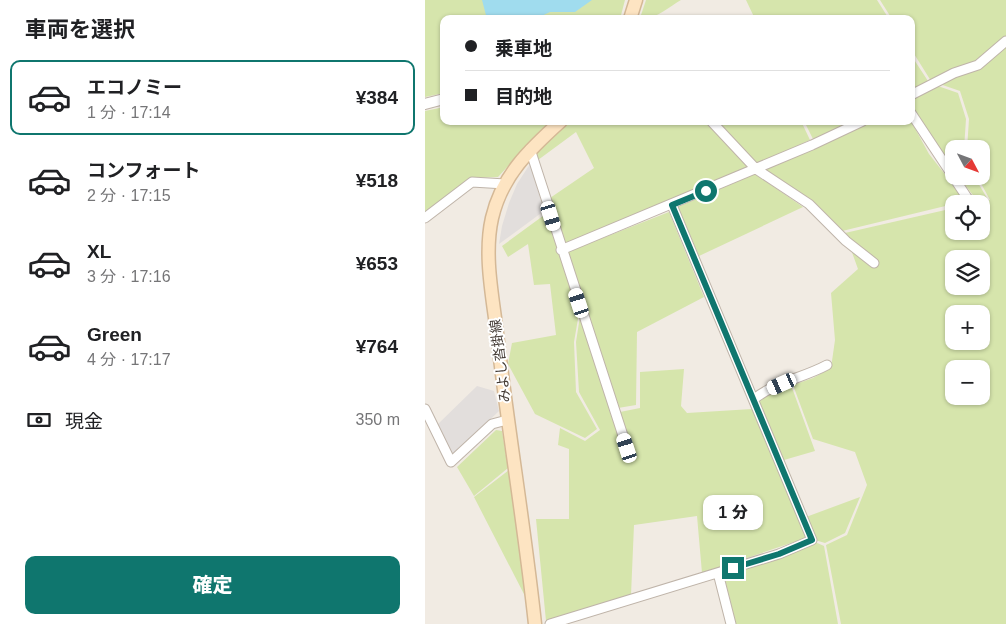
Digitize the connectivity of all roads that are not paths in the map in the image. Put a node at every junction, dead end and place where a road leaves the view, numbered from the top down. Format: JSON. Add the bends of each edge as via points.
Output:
{"nodes":[{"id":1,"x":636,"y":0,"type":"edge"},
{"id":2,"x":631,"y":15,"type":"edge"},
{"id":3,"x":1006,"y":41,"type":"edge"},
{"id":4,"x":915,"y":93,"type":"edge"},
{"id":5,"x":440,"y":100,"type":"edge"},
{"id":6,"x":425,"y":104,"type":"edge"},
{"id":7,"x":915,"y":119,"type":"edge"},
{"id":8,"x":557,"y":125,"type":"edge"},
{"id":9,"x":715,"y":125,"type":"edge"},
{"id":10,"x":854,"y":125,"type":"edge"},
{"id":11,"x":530,"y":149,"type":"junction"},
{"id":12,"x":756,"y":169,"type":"junction"},
{"id":13,"x":505,"y":184,"type":"junction"},
{"id":14,"x":965,"y":195,"type":"edge"},
{"id":15,"x":672,"y":205,"type":"junction"},
{"id":16,"x":425,"y":218,"type":"edge"},
{"id":17,"x":561,"y":250,"type":"junction"},
{"id":18,"x":874,"y":263,"type":"dead end"},
{"id":19,"x":827,"y":365,"type":"dead end"},
{"id":20,"x":754,"y":400,"type":"junction"},
{"id":21,"x":425,"y":408,"type":"edge"},
{"id":22,"x":507,"y":420,"type":"junction"},
{"id":23,"x":627,"y":448,"type":"dead end"},
{"id":24,"x":717,"y":573,"type":"junction"},
{"id":25,"x":535,"y":624,"type":"edge"},
{"id":26,"x":550,"y":624,"type":"edge"},
{"id":27,"x":731,"y":624,"type":"edge"}],
"edges":[{"from":1,"to":2,"type":"main road"},
{"from":3,"to":4,"type":"street","via":[[978,65]]},
{"from":5,"to":6,"type":"street"},
{"from":7,"to":14,"type":"street"},
{"from":8,"to":11,"type":"main road","name":"みよし沓掛線"},
{"from":9,"to":12,"type":"street"},
{"from":10,"to":12,"type":"street"},
{"from":11,"to":13,"type":"main road","name":"みよし沓掛線"},
{"from":11,"to":17,"type":"street"},
{"from":12,"to":15,"type":"street"},
{"from":12,"to":18,"type":"street","via":[[809,204]]},
{"from":13,"to":16,"type":"street","via":[[472,182]]},
{"from":13,"to":22,"type":"main road","name":"みよし沓掛線","via":[[492,218],[489,244]]},
{"from":15,"to":17,"type":"street"},
{"from":15,"to":20,"type":"street"},
{"from":17,"to":23,"type":"street"},
{"from":19,"to":20,"type":"street","via":[[763,392]]},
{"from":20,"to":24,"type":"street","via":[[812,540]]},
{"from":21,"to":22,"type":"street","via":[[451,462],[493,424]]},
{"from":22,"to":25,"type":"main road","name":"みよし沓掛線"},
{"from":24,"to":26,"type":"street"},
{"from":24,"to":27,"type":"street"}]}
